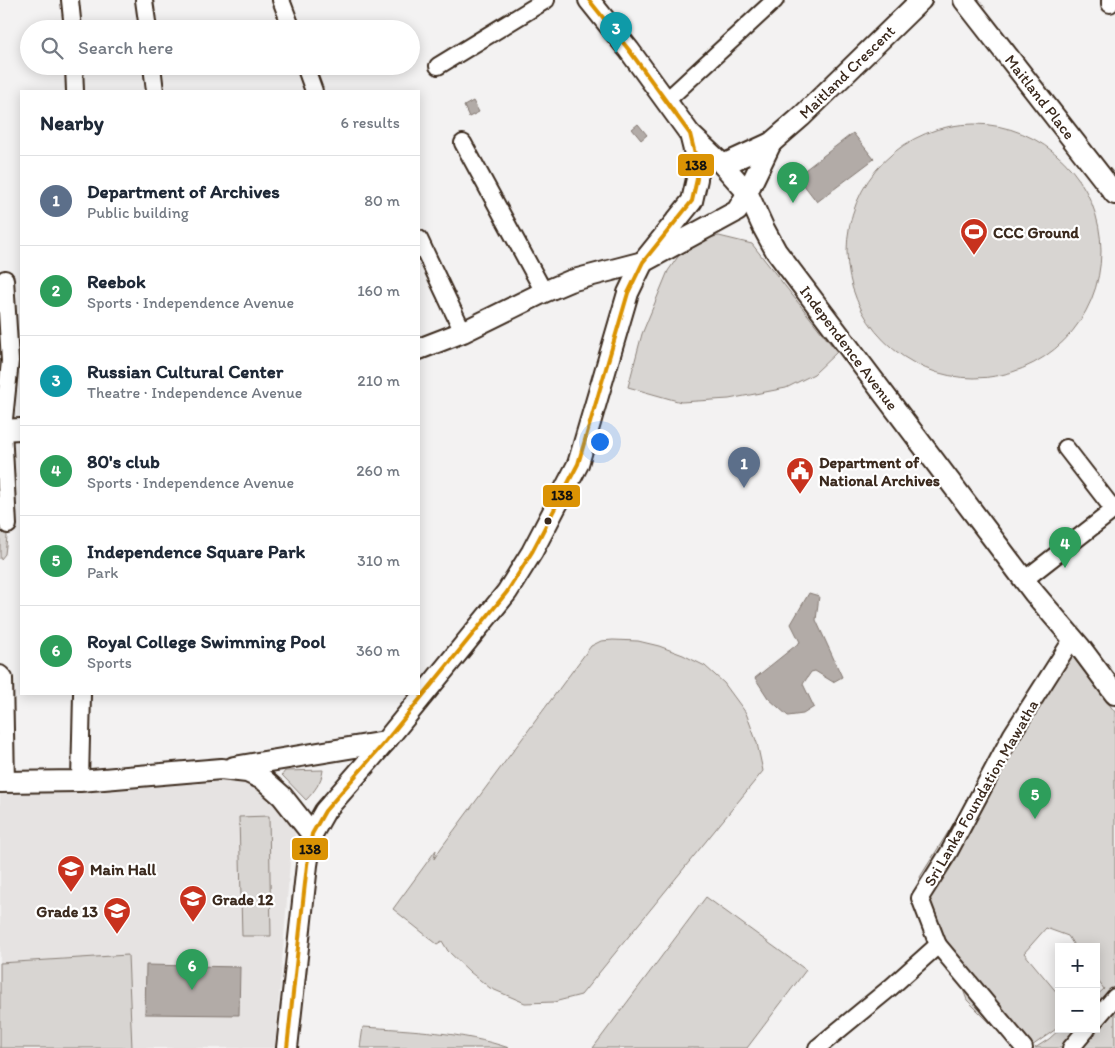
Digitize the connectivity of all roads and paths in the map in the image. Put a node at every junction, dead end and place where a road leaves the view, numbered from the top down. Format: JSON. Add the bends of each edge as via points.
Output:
{"nodes":[{"id":1,"x":70,"y":0,"type":"edge"},
{"id":2,"x":144,"y":0,"type":"edge"},
{"id":3,"x":281,"y":0,"type":"edge"},
{"id":4,"x":546,"y":0,"type":"edge"},
{"id":5,"x":589,"y":0,"type":"edge"},
{"id":6,"x":776,"y":0,"type":"edge"},
{"id":7,"x":922,"y":0,"type":"edge"},
{"id":8,"x":964,"y":0,"type":"edge"},
{"id":9,"x":71,"y":20,"type":"edge"},
{"id":10,"x":147,"y":20,"type":"edge"},
{"id":11,"x":289,"y":20,"type":"edge"},
{"id":12,"x":438,"y":66,"type":"dead end"},
{"id":13,"x":74,"y":75,"type":"edge"},
{"id":14,"x":153,"y":75,"type":"edge"},
{"id":15,"x":308,"y":75,"type":"edge"},
{"id":16,"x":75,"y":90,"type":"edge"},
{"id":17,"x":155,"y":90,"type":"edge"},
{"id":18,"x":314,"y":90,"type":"edge"},
{"id":19,"x":666,"y":101,"type":"junction"},
{"id":20,"x":690,"y":134,"type":"junction"},
{"id":21,"x":463,"y":143,"type":"dead end"},
{"id":22,"x":771,"y":143,"type":"junction"},
{"id":23,"x":723,"y":166,"type":"junction"},
{"id":24,"x":747,"y":192,"type":"junction"},
{"id":25,"x":1115,"y":194,"type":"edge"},
{"id":26,"x":420,"y":241,"type":"edge"},
{"id":27,"x":643,"y":262,"type":"junction"},
{"id":28,"x":5,"y":279,"type":"dead end"},
{"id":29,"x":544,"y":292,"type":"junction"},
{"id":30,"x":463,"y":332,"type":"junction"},
{"id":31,"x":420,"y":349,"type":"edge"},
{"id":32,"x":8,"y":429,"type":"edge"},
{"id":33,"x":1066,"y":448,"type":"dead end"},
{"id":34,"x":1115,"y":510,"type":"edge"},
{"id":35,"x":8,"y":525,"type":"dead end"},
{"id":36,"x":1024,"y":580,"type":"junction"},
{"id":37,"x":1073,"y":638,"type":"junction"},
{"id":38,"x":0,"y":674,"type":"edge"},
{"id":39,"x":1115,"y":694,"type":"edge"},
{"id":40,"x":82,"y":695,"type":"edge"},
{"id":41,"x":385,"y":742,"type":"junction"},
{"id":42,"x":221,"y":769,"type":"junction"},
{"id":43,"x":80,"y":781,"type":"junction"},
{"id":44,"x":3,"y":783,"type":"edge"},
{"id":45,"x":312,"y":834,"type":"junction"},
{"id":46,"x":938,"y":945,"type":"junction"},
{"id":47,"x":1115,"y":997,"type":"edge"},
{"id":48,"x":1100,"y":1014,"type":"edge"},
{"id":49,"x":1084,"y":1033,"type":"edge"},
{"id":50,"x":288,"y":1048,"type":"edge"},
{"id":51,"x":817,"y":1048,"type":"edge"},
{"id":52,"x":1024,"y":1048,"type":"edge"},
{"id":53,"x":1071,"y":1048,"type":"edge"}],
"edges":[{"from":1,"to":9,"type":"street"},
{"from":2,"to":10,"type":"street"},
{"from":3,"to":11,"type":"street"},
{"from":4,"to":12,"type":"street"},
{"from":5,"to":19,"type":"main road","name":"Independence Avenue"},
{"from":6,"to":19,"type":"street"},
{"from":7,"to":22,"type":"main road","name":"Maitland Crescent"},
{"from":8,"to":25,"type":"main road","name":"Maitland Place"},
{"from":13,"to":16,"type":"street"},
{"from":14,"to":17,"type":"street"},
{"from":15,"to":18,"type":"street"},
{"from":19,"to":20,"type":"main road","name":"Independence Avenue"},
{"from":20,"to":23,"type":"main road","name":"Independence Avenue"},
{"from":20,"to":27,"type":"main road","via":[[697,179],[692,201]]},
{"from":21,"to":29,"type":"street"},
{"from":22,"to":23,"type":"main road","name":"Maitland Crescent"},
{"from":22,"to":24,"type":"main road","name":"Maitland Crescent"},
{"from":23,"to":24,"type":"main road","name":"Independence Avenue"},
{"from":24,"to":27,"type":"main road","name":"Maitland Crescent","via":[[737,211]]},
{"from":24,"to":36,"type":"main road","name":"Independence Avenue","via":[[776,251]]},
{"from":26,"to":30,"type":"street"},
{"from":27,"to":29,"type":"main road","name":"Maitland Crescent","via":[[570,281]]},
{"from":27,"to":41,"type":"main road","via":[[628,293],[578,464],[532,552],[507,592]]},
{"from":28,"to":32,"type":"street","via":[[10,361]]},
{"from":29,"to":30,"type":"main road","name":"Maitland Crescent"},
{"from":30,"to":31,"type":"main road","name":"Maitland Crescent"},
{"from":32,"to":35,"type":"street"},
{"from":33,"to":34,"type":"street"},
{"from":34,"to":36,"type":"street"},
{"from":36,"to":37,"type":"main road","name":"Independence Avenue"},
{"from":37,"to":39,"type":"main road","name":"Independence Avenue"},
{"from":37,"to":46,"type":"street","name":"Sri Lanka Foundation Mawatha","via":[[1012,734],[949,852],[920,898]]},
{"from":38,"to":44,"type":"street","via":[[4,678]]},
{"from":40,"to":43,"type":"street"},
{"from":41,"to":42,"type":"main road"},
{"from":41,"to":45,"type":"main road","via":[[325,811]]},
{"from":42,"to":43,"type":"main road"},
{"from":42,"to":45,"type":"main road","via":[[247,772],[264,780],[282,796]]},
{"from":43,"to":44,"type":"main road"},
{"from":45,"to":50,"type":"main road"},
{"from":46,"to":51,"type":"street"},
{"from":46,"to":52,"type":"street"},
{"from":47,"to":48,"type":"street"},
{"from":49,"to":53,"type":"street"}]}
